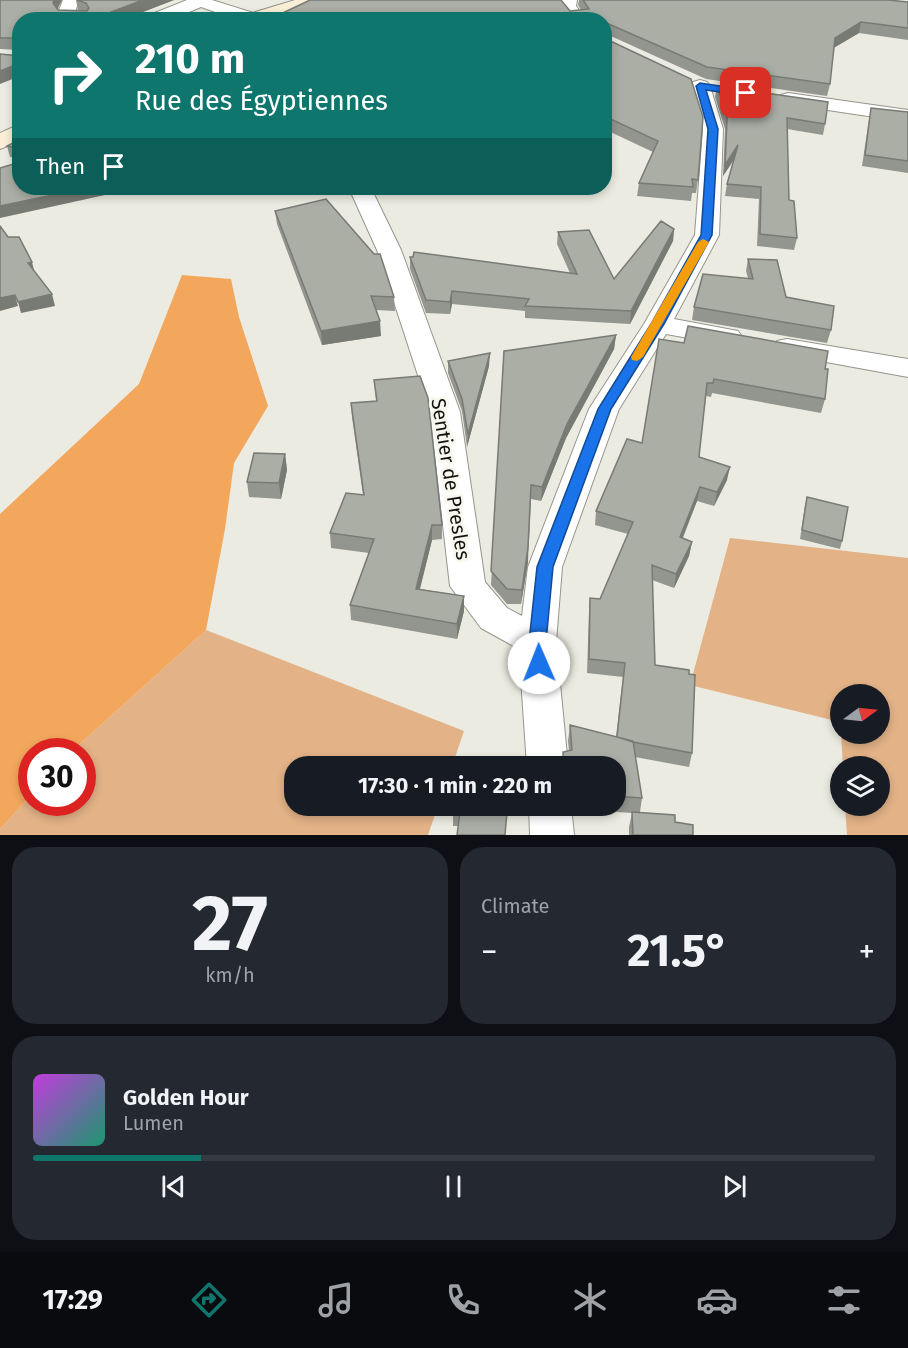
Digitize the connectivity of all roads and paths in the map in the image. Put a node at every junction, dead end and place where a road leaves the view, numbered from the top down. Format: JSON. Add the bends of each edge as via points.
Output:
{"nodes":[{"id":1,"x":76,"y":0,"type":"edge"},
{"id":2,"x":314,"y":0,"type":"edge"},
{"id":3,"x":199,"y":1,"type":"edge"},
{"id":4,"x":67,"y":12,"type":"edge"},
{"id":5,"x":172,"y":12,"type":"edge"},
{"id":6,"x":230,"y":12,"type":"edge"},
{"id":7,"x":274,"y":12,"type":"edge"},
{"id":8,"x":701,"y":84,"type":"edge"},
{"id":9,"x":770,"y":96,"type":"edge"},
{"id":10,"x":908,"y":116,"type":"edge"},
{"id":11,"x":363,"y":195,"type":"edge"},
{"id":12,"x":658,"y":324,"type":"junction"},
{"id":13,"x":908,"y":368,"type":"edge"},
{"id":14,"x":537,"y":642,"type":"junction"},
{"id":15,"x":546,"y":756,"type":"edge"},
{"id":16,"x":551,"y":816,"type":"edge"},
{"id":17,"x":552,"y":835,"type":"edge"}],
"edges":[{"from":1,"to":4,"type":"street","via":[[69,3]]},
{"from":2,"to":7,"type":"main road"},
{"from":3,"to":5,"type":"street"},
{"from":3,"to":6,"type":"street"},
{"from":8,"to":12,"type":"street","via":[[713,129],[707,235]]},
{"from":9,"to":10,"type":"street"},
{"from":11,"to":14,"type":"street","name":"Sentier de Presles","via":[[389,250],[445,412],[468,586],[494,618]]},
{"from":12,"to":13,"type":"street"},
{"from":12,"to":14,"type":"street","via":[[600,419],[545,567]]},
{"from":14,"to":15,"type":"street"},
{"from":16,"to":17,"type":"street"}]}
